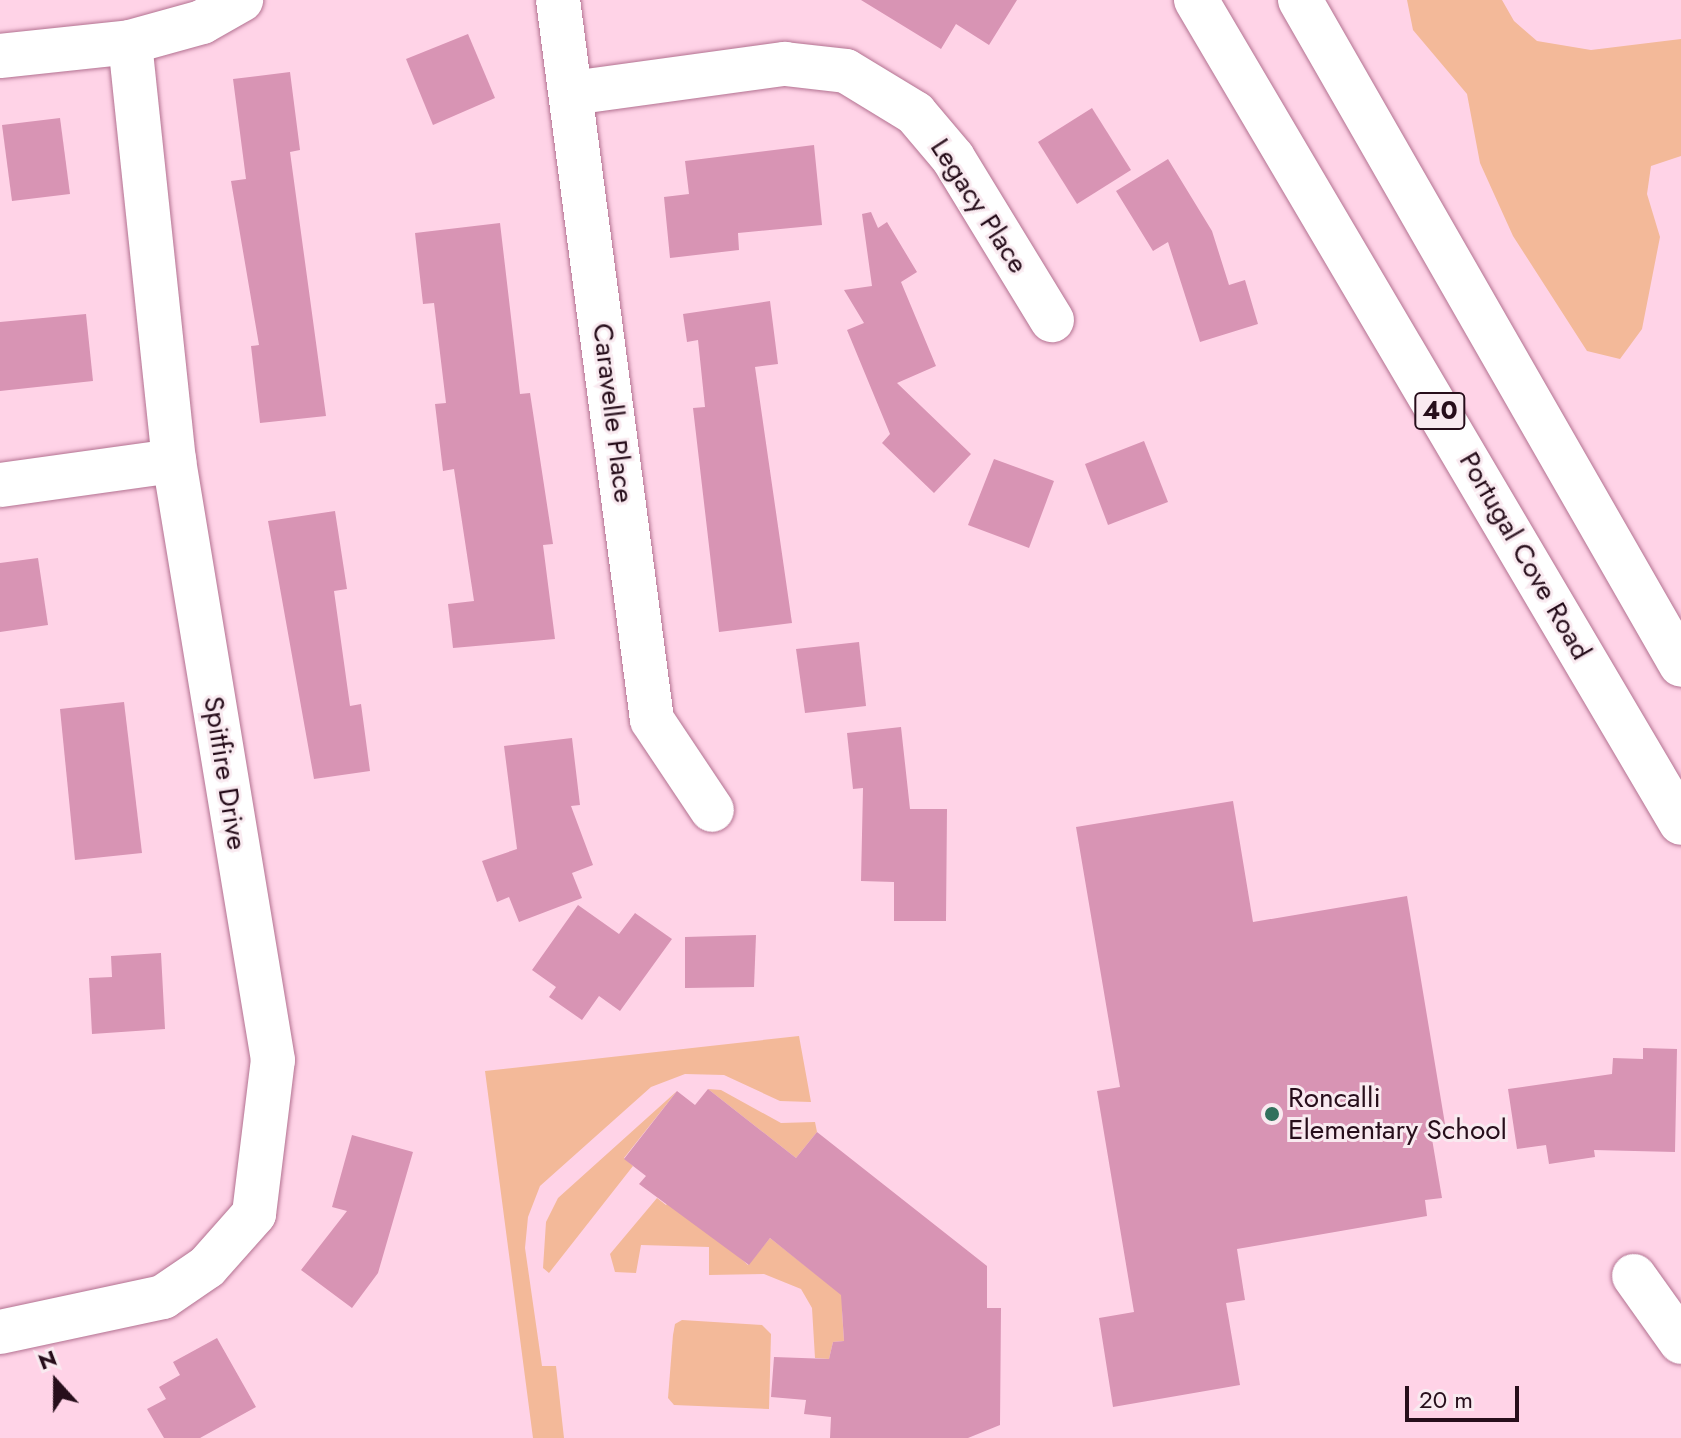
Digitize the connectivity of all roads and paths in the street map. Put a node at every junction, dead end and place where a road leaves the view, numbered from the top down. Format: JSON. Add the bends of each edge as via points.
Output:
{"nodes":[{"id":1,"x":241,"y":0,"type":"edge"},
{"id":2,"x":558,"y":0,"type":"edge"},
{"id":3,"x":1196,"y":0,"type":"edge"},
{"id":4,"x":1300,"y":0,"type":"edge"},
{"id":5,"x":130,"y":42,"type":"junction"},
{"id":6,"x":0,"y":56,"type":"edge"},
{"id":7,"x":572,"y":93,"type":"junction"},
{"id":8,"x":1052,"y":320,"type":"dead end"},
{"id":9,"x":174,"y":461,"type":"junction"},
{"id":10,"x":0,"y":485,"type":"edge"},
{"id":11,"x":1681,"y":665,"type":"edge"},
{"id":12,"x":712,"y":810,"type":"dead end"},
{"id":13,"x":1681,"y":823,"type":"edge"},
{"id":14,"x":1634,"y":1276,"type":"dead end"},
{"id":15,"x":0,"y":1332,"type":"edge"},
{"id":16,"x":1681,"y":1342,"type":"edge"}],
"edges":[{"from":1,"to":5,"type":"street","via":[[202,22]]},
{"from":2,"to":7,"type":"street","name":"Caravelle Place"},
{"from":3,"to":13,"type":"street","name":"Portugal Cove Road","number":"40"},
{"from":4,"to":11,"type":"street"},
{"from":5,"to":6,"type":"street"},
{"from":5,"to":9,"type":"street","name":"Spitfire Drive"},
{"from":7,"to":8,"type":"street","name":"Legacy Place","via":[[785,64],[846,71],[915,113],[953,158]]},
{"from":7,"to":12,"type":"street","name":"Caravelle Place","via":[[652,720]]},
{"from":9,"to":10,"type":"street"},
{"from":9,"to":15,"type":"street","name":"Spitfire Drive","via":[[273,1060],[254,1214],[207,1267],[163,1297]]},
{"from":14,"to":16,"type":"street"}]}
